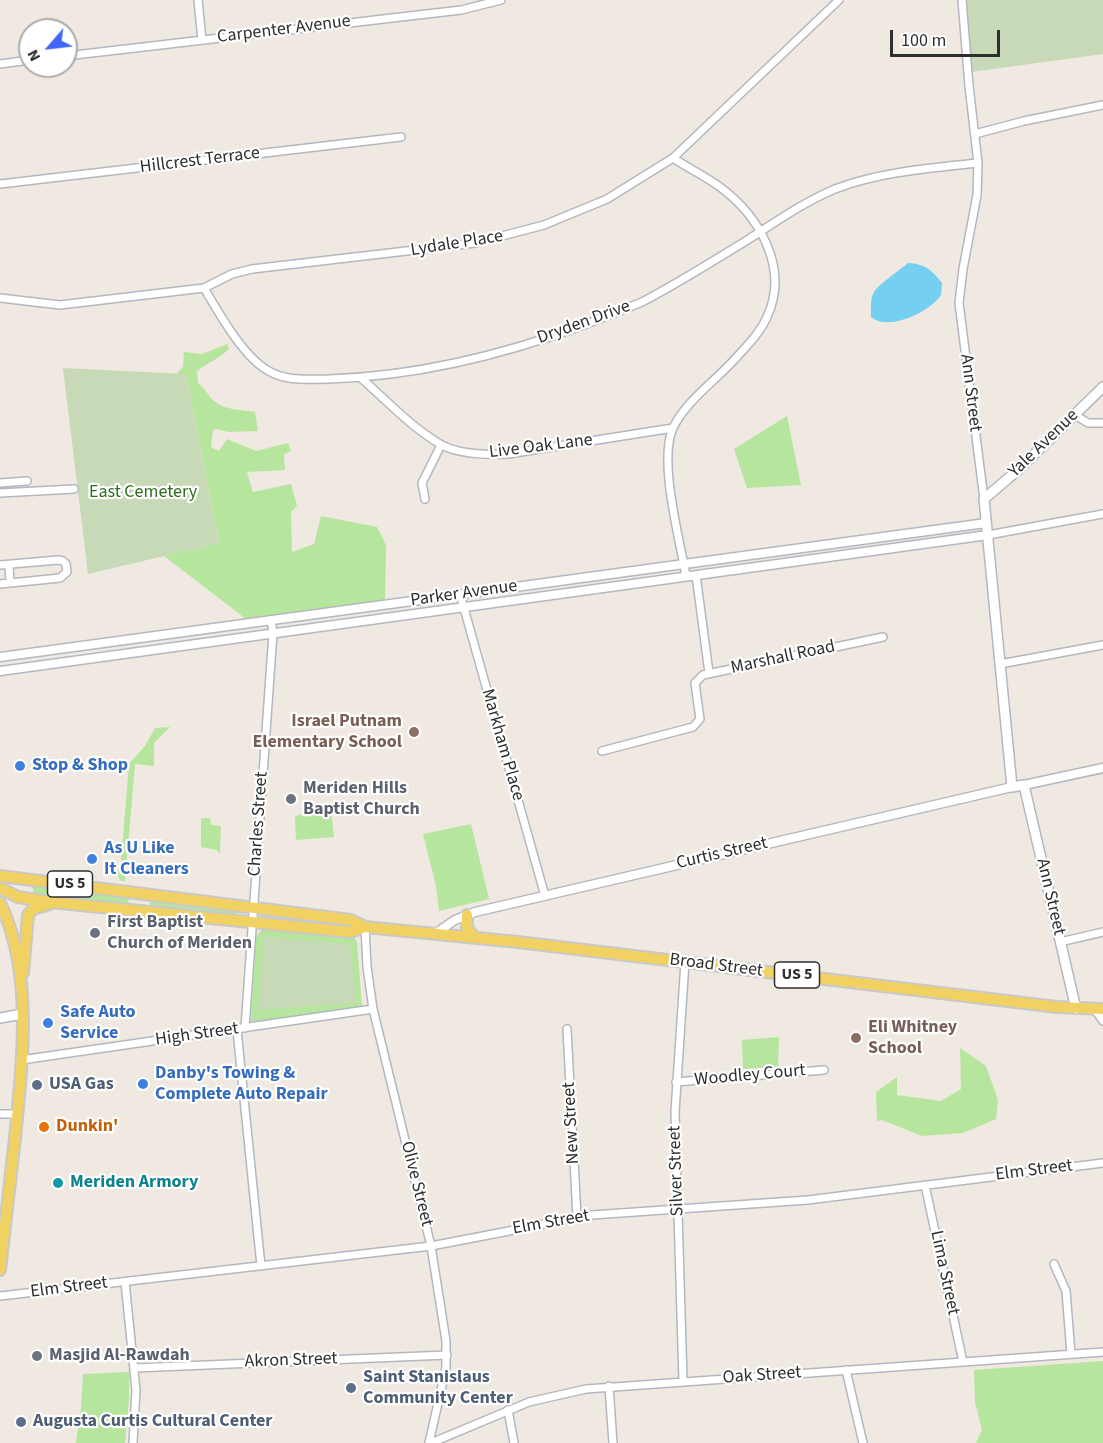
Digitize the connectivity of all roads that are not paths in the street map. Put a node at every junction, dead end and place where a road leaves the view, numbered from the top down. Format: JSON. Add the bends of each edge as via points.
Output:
{"nodes":[{"id":1,"x":198,"y":0,"type":"edge"},
{"id":2,"x":501,"y":0,"type":"edge"},
{"id":3,"x":839,"y":0,"type":"edge"},
{"id":4,"x":962,"y":0,"type":"edge"},
{"id":5,"x":202,"y":40,"type":"junction"},
{"id":6,"x":78,"y":55,"type":"edge"},
{"id":7,"x":18,"y":62,"type":"edge"},
{"id":8,"x":0,"y":64,"type":"edge"},
{"id":9,"x":1103,"y":105,"type":"edge"},
{"id":10,"x":975,"y":134,"type":"junction"},
{"id":11,"x":401,"y":137,"type":"dead end"},
{"id":12,"x":673,"y":158,"type":"junction"},
{"id":13,"x":978,"y":163,"type":"junction"},
{"id":14,"x":0,"y":184,"type":"edge"},
{"id":15,"x":762,"y":231,"type":"junction"},
{"id":16,"x":204,"y":288,"type":"junction"},
{"id":17,"x":0,"y":298,"type":"edge"},
{"id":18,"x":361,"y":378,"type":"junction"},
{"id":19,"x":1103,"y":387,"type":"edge"},
{"id":20,"x":1075,"y":415,"type":"junction"},
{"id":21,"x":1103,"y":423,"type":"edge"},
{"id":22,"x":673,"y":428,"type":"junction"},
{"id":23,"x":441,"y":445,"type":"junction"},
{"id":24,"x":27,"y":481,"type":"dead end"},
{"id":25,"x":2,"y":483,"type":"edge"},
{"id":26,"x":74,"y":489,"type":"dead end"},
{"id":27,"x":2,"y":493,"type":"edge"},
{"id":28,"x":425,"y":499,"type":"dead end"},
{"id":29,"x":984,"y":499,"type":"junction"},
{"id":30,"x":1103,"y":514,"type":"edge"},
{"id":31,"x":986,"y":523,"type":"junction"},
{"id":32,"x":988,"y":535,"type":"junction"},
{"id":33,"x":879,"y":537,"type":"junction"},
{"id":34,"x":783,"y":550,"type":"junction"},
{"id":35,"x":881,"y":550,"type":"junction"},
{"id":36,"x":784,"y":563,"type":"junction"},
{"id":37,"x":9,"y":564,"type":"junction"},
{"id":38,"x":684,"y":564,"type":"junction"},
{"id":39,"x":0,"y":565,"type":"edge"},
{"id":40,"x":696,"y":575,"type":"junction"},
{"id":41,"x":686,"y":576,"type":"junction"},
{"id":42,"x":572,"y":579,"type":"junction"},
{"id":43,"x":10,"y":583,"type":"junction"},
{"id":44,"x":0,"y":584,"type":"edge"},
{"id":45,"x":573,"y":592,"type":"junction"},
{"id":46,"x":460,"y":594,"type":"junction"},
{"id":47,"x":463,"y":607,"type":"junction"},
{"id":48,"x":357,"y":609,"type":"junction"},
{"id":49,"x":272,"y":620,"type":"junction"},
{"id":50,"x":359,"y":621,"type":"junction"},
{"id":51,"x":273,"y":633,"type":"junction"},
{"id":52,"x":147,"y":637,"type":"junction"},
{"id":53,"x":884,"y":637,"type":"dead end"},
{"id":54,"x":1103,"y":645,"type":"edge"},
{"id":55,"x":149,"y":650,"type":"junction"},
{"id":56,"x":0,"y":657,"type":"edge"},
{"id":57,"x":1000,"y":664,"type":"junction"},
{"id":58,"x":0,"y":671,"type":"edge"},
{"id":59,"x":710,"y":673,"type":"junction"},
{"id":60,"x":602,"y":751,"type":"dead end"},
{"id":61,"x":1103,"y":768,"type":"edge"},
{"id":62,"x":1024,"y":784,"type":"junction"},
{"id":63,"x":1012,"y":787,"type":"junction"},
{"id":64,"x":0,"y":876,"type":"edge"},
{"id":65,"x":0,"y":888,"type":"edge"},
{"id":66,"x":140,"y":893,"type":"junction"},
{"id":67,"x":544,"y":896,"type":"junction"},
{"id":68,"x":0,"y":903,"type":"edge"},
{"id":69,"x":56,"y":903,"type":"junction"},
{"id":70,"x":253,"y":908,"type":"junction"},
{"id":71,"x":138,"y":911,"type":"junction"},
{"id":72,"x":467,"y":915,"type":"junction"},
{"id":73,"x":252,"y":923,"type":"junction"},
{"id":74,"x":365,"y":927,"type":"junction"},
{"id":75,"x":1103,"y":932,"type":"edge"},
{"id":76,"x":436,"y":933,"type":"junction"},
{"id":77,"x":474,"y":937,"type":"junction"},
{"id":78,"x":1060,"y":942,"type":"junction"},
{"id":79,"x":685,"y":962,"type":"junction"},
{"id":80,"x":21,"y":995,"type":"junction"},
{"id":81,"x":373,"y":1009,"type":"junction"},
{"id":82,"x":1076,"y":1009,"type":"junction"},
{"id":83,"x":1099,"y":1010,"type":"edge"},
{"id":84,"x":22,"y":1014,"type":"junction"},
{"id":85,"x":0,"y":1018,"type":"edge"},
{"id":86,"x":1103,"y":1021,"type":"edge"},
{"id":87,"x":241,"y":1029,"type":"junction"},
{"id":88,"x":567,"y":1029,"type":"dead end"},
{"id":89,"x":21,"y":1060,"type":"junction"},
{"id":90,"x":824,"y":1070,"type":"dead end"},
{"id":91,"x":676,"y":1082,"type":"junction"},
{"id":92,"x":0,"y":1114,"type":"edge"},
{"id":93,"x":17,"y":1114,"type":"junction"},
{"id":94,"x":1103,"y":1163,"type":"edge"},
{"id":95,"x":925,"y":1185,"type":"junction"},
{"id":96,"x":678,"y":1209,"type":"junction"},
{"id":97,"x":577,"y":1217,"type":"junction"},
{"id":98,"x":431,"y":1246,"type":"junction"},
{"id":99,"x":1054,"y":1264,"type":"dead end"},
{"id":100,"x":261,"y":1266,"type":"junction"},
{"id":101,"x":0,"y":1270,"type":"edge"},
{"id":102,"x":125,"y":1282,"type":"junction"},
{"id":103,"x":0,"y":1296,"type":"edge"},
{"id":104,"x":1103,"y":1352,"type":"edge"},
{"id":105,"x":1071,"y":1354,"type":"junction"},
{"id":106,"x":447,"y":1355,"type":"junction"},
{"id":107,"x":963,"y":1362,"type":"junction"},
{"id":108,"x":134,"y":1368,"type":"junction"},
{"id":109,"x":846,"y":1370,"type":"junction"},
{"id":110,"x":683,"y":1382,"type":"junction"},
{"id":111,"x":609,"y":1386,"type":"junction"},
{"id":112,"x":508,"y":1410,"type":"junction"},
{"id":113,"x":133,"y":1443,"type":"edge"},
{"id":114,"x":430,"y":1443,"type":"edge"},
{"id":115,"x":514,"y":1443,"type":"edge"},
{"id":116,"x":613,"y":1443,"type":"edge"},
{"id":117,"x":863,"y":1443,"type":"edge"}],
"edges":[{"from":1,"to":5,"type":"street"},
{"from":2,"to":5,"type":"street","name":"Carpenter Avenue","via":[[461,10]]},
{"from":3,"to":12,"type":"street","name":"Lydale Place"},
{"from":4,"to":10,"type":"street","name":"Ann Street"},
{"from":5,"to":6,"type":"street","name":"Carpenter Avenue"},
{"from":7,"to":8,"type":"street"},
{"from":9,"to":10,"type":"street"},
{"from":10,"to":13,"type":"street","name":"Ann Street"},
{"from":11,"to":14,"type":"street","name":"Hillcrest Terrace"},
{"from":12,"to":15,"type":"street","via":[[719,187],[744,208]]},
{"from":12,"to":16,"type":"street","name":"Lydale Place","via":[[607,199],[513,235],[434,249],[252,269]]},
{"from":13,"to":15,"type":"street","name":"Dryden Drive","via":[[857,182],[806,203]]},
{"from":13,"to":29,"type":"street","name":"Ann Street","via":[[977,195],[959,303]]},
{"from":15,"to":18,"type":"street","name":"Dryden Drive","via":[[642,302],[555,336],[476,358]]},
{"from":15,"to":22,"type":"street","via":[[776,271],[775,294],[767,317],[746,346],[685,409]]},
{"from":16,"to":17,"type":"street","name":"Lydale Place","via":[[60,304]]},
{"from":16,"to":18,"type":"street","name":"Dryden Drive","via":[[231,331],[267,370],[286,378]]},
{"from":18,"to":23,"type":"street","name":"Live Oak Lane"},
{"from":19,"to":20,"type":"main road","name":"Yale Avenue"},
{"from":20,"to":21,"type":"street","via":[[1088,423]]},
{"from":20,"to":29,"type":"main road","name":"Yale Avenue"},
{"from":22,"to":23,"type":"street","name":"Live Oak Lane","via":[[508,454],[485,455]]},
{"from":22,"to":38,"type":"street","via":[[668,467]]},
{"from":23,"to":28,"type":"street","via":[[422,483]]},
{"from":24,"to":25,"type":"street"},
{"from":25,"to":27,"type":"street"},
{"from":26,"to":27,"type":"street"},
{"from":29,"to":31,"type":"main road","name":"Ann Street"},
{"from":30,"to":32,"type":"street"},
{"from":31,"to":32,"type":"main road","name":"Ann Street"},
{"from":31,"to":33,"type":"street","name":"Parker Avenue"},
{"from":32,"to":35,"type":"street","name":"Parker Avenue"},
{"from":32,"to":57,"type":"main road","name":"Ann Street"},
{"from":33,"to":34,"type":"street","name":"Parker Avenue"},
{"from":33,"to":35,"type":"street"},
{"from":34,"to":36,"type":"street"},
{"from":34,"to":38,"type":"street","name":"Parker Avenue"},
{"from":35,"to":36,"type":"street","name":"Parker Avenue"},
{"from":36,"to":40,"type":"street","name":"Parker Avenue"},
{"from":37,"to":39,"type":"street"},
{"from":37,"to":43,"type":"street"},
{"from":37,"to":43,"type":"street","via":[[58,560],[67,567],[65,576],[60,578]]},
{"from":38,"to":41,"type":"street"},
{"from":38,"to":42,"type":"street","name":"Parker Avenue"},
{"from":40,"to":41,"type":"street","name":"Parker Avenue"},
{"from":40,"to":59,"type":"street","name":"Marshall Road"},
{"from":41,"to":45,"type":"street","name":"Parker Avenue"},
{"from":42,"to":45,"type":"street"},
{"from":42,"to":46,"type":"street","name":"Parker Avenue"},
{"from":43,"to":44,"type":"street"},
{"from":45,"to":47,"type":"street","name":"Parker Avenue"},
{"from":46,"to":47,"type":"street","name":"Markham Place"},
{"from":46,"to":48,"type":"street","name":"Parker Avenue"},
{"from":47,"to":50,"type":"street","name":"Parker Avenue"},
{"from":47,"to":67,"type":"street","name":"Markham Place"},
{"from":48,"to":49,"type":"street","name":"Parker Avenue"},
{"from":48,"to":50,"type":"street"},
{"from":49,"to":51,"type":"street","name":"Charles Street"},
{"from":49,"to":52,"type":"street","name":"Parker Avenue"},
{"from":50,"to":51,"type":"street","name":"Parker Avenue"},
{"from":51,"to":55,"type":"street","name":"Parker Avenue"},
{"from":51,"to":70,"type":"street","name":"Charles Street"},
{"from":52,"to":55,"type":"street"},
{"from":52,"to":56,"type":"street","name":"Parker Avenue"},
{"from":53,"to":59,"type":"street","name":"Marshall Road"},
{"from":54,"to":57,"type":"street"},
{"from":55,"to":58,"type":"street","name":"Parker Avenue"},
{"from":57,"to":63,"type":"main road","name":"Ann Street"},
{"from":59,"to":60,"type":"street","via":[[695,683],[700,719],[693,727]]},
{"from":61,"to":62,"type":"street"},
{"from":62,"to":63,"type":"main road"},
{"from":62,"to":78,"type":"main road","name":"Ann Street"},
{"from":63,"to":67,"type":"street","name":"Curtis Street"},
{"from":64,"to":66,"type":"main road","name":"Broad Street","number":"US 5"},
{"from":65,"to":69,"type":"main road","name":"Broad Street","number":"US 5","via":[[18,897]]},
{"from":66,"to":70,"type":"main road","name":"Broad Street","number":"US 5"},
{"from":66,"to":71,"type":"main road"},
{"from":67,"to":72,"type":"street","name":"Curtis Street"},
{"from":68,"to":80,"type":"main road","via":[[14,945]]},
{"from":69,"to":71,"type":"main road","name":"Broad Street","number":"US 5"},
{"from":69,"to":80,"type":"main road","via":[[33,909],[28,915]]},
{"from":70,"to":73,"type":"street","name":"Charles Street"},
{"from":70,"to":74,"type":"main road","name":"Broad Street","number":"US 5","via":[[351,920]]},
{"from":71,"to":73,"type":"main road","name":"Broad Street","number":"US 5"},
{"from":72,"to":76,"type":"street","name":"Curtis Street"},
{"from":72,"to":77,"type":"main road","via":[[467,928]]},
{"from":73,"to":74,"type":"main road","name":"Broad Street","number":"US 5","via":[[350,932]]},
{"from":73,"to":87,"type":"street","name":"Charles Street"},
{"from":74,"to":76,"type":"main road","name":"Broad Street","number":"US 5"},
{"from":74,"to":81,"type":"street","name":"Olive Street"},
{"from":75,"to":78,"type":"street"},
{"from":76,"to":77,"type":"main road","name":"Broad Street","number":"US 5"},
{"from":77,"to":79,"type":"main road","name":"Broad Street","number":"US 5"},
{"from":78,"to":82,"type":"main road","name":"Ann Street"},
{"from":79,"to":82,"type":"main road","name":"Broad Street","number":"US 5"},
{"from":79,"to":91,"type":"street","name":"Silver Street"},
{"from":80,"to":84,"type":"main road"},
{"from":81,"to":87,"type":"street","name":"High Street"},
{"from":81,"to":98,"type":"street","name":"Olive Street"},
{"from":82,"to":83,"type":"main road","name":"Broad Street","number":"US 5"},
{"from":83,"to":86,"type":"street"},
{"from":84,"to":85,"type":"main road"},
{"from":84,"to":89,"type":"main road"},
{"from":87,"to":89,"type":"street","name":"High Street"},
{"from":87,"to":100,"type":"street","name":"Charles Street"},
{"from":88,"to":97,"type":"street","name":"New Street"},
{"from":89,"to":93,"type":"main road"},
{"from":90,"to":91,"type":"street","name":"Woodley Court"},
{"from":91,"to":96,"type":"street","name":"Silver Street"},
{"from":92,"to":93,"type":"street"},
{"from":93,"to":101,"type":"main road"},
{"from":94,"to":95,"type":"street","name":"Elm Street"},
{"from":95,"to":96,"type":"street","name":"Elm Street","via":[[808,1200]]},
{"from":95,"to":107,"type":"street","name":"Lima Street"},
{"from":96,"to":97,"type":"street","name":"Elm Street"},
{"from":96,"to":110,"type":"street","name":"Silver Street"},
{"from":97,"to":98,"type":"street","name":"Elm Street"},
{"from":98,"to":100,"type":"street","name":"Elm Street"},
{"from":98,"to":106,"type":"street","name":"Olive Street"},
{"from":99,"to":105,"type":"street","via":[[1066,1291]]},
{"from":100,"to":102,"type":"street","name":"Elm Street"},
{"from":102,"to":103,"type":"street","name":"Elm Street"},
{"from":102,"to":108,"type":"street"},
{"from":104,"to":105,"type":"street","name":"Oak Street"},
{"from":105,"to":107,"type":"street","name":"Oak Street"},
{"from":106,"to":108,"type":"street","name":"Akron Street"},
{"from":106,"to":114,"type":"street","name":"Olive Street"},
{"from":107,"to":109,"type":"street","name":"Oak Street"},
{"from":108,"to":113,"type":"street"},
{"from":109,"to":110,"type":"street","name":"Oak Street"},
{"from":109,"to":117,"type":"street"},
{"from":110,"to":111,"type":"street","name":"Oak Street"},
{"from":111,"to":112,"type":"street","name":"Oak Street","via":[[548,1396]]},
{"from":111,"to":116,"type":"street"},
{"from":112,"to":114,"type":"street","name":"Oak Street"},
{"from":112,"to":115,"type":"street"}]}
